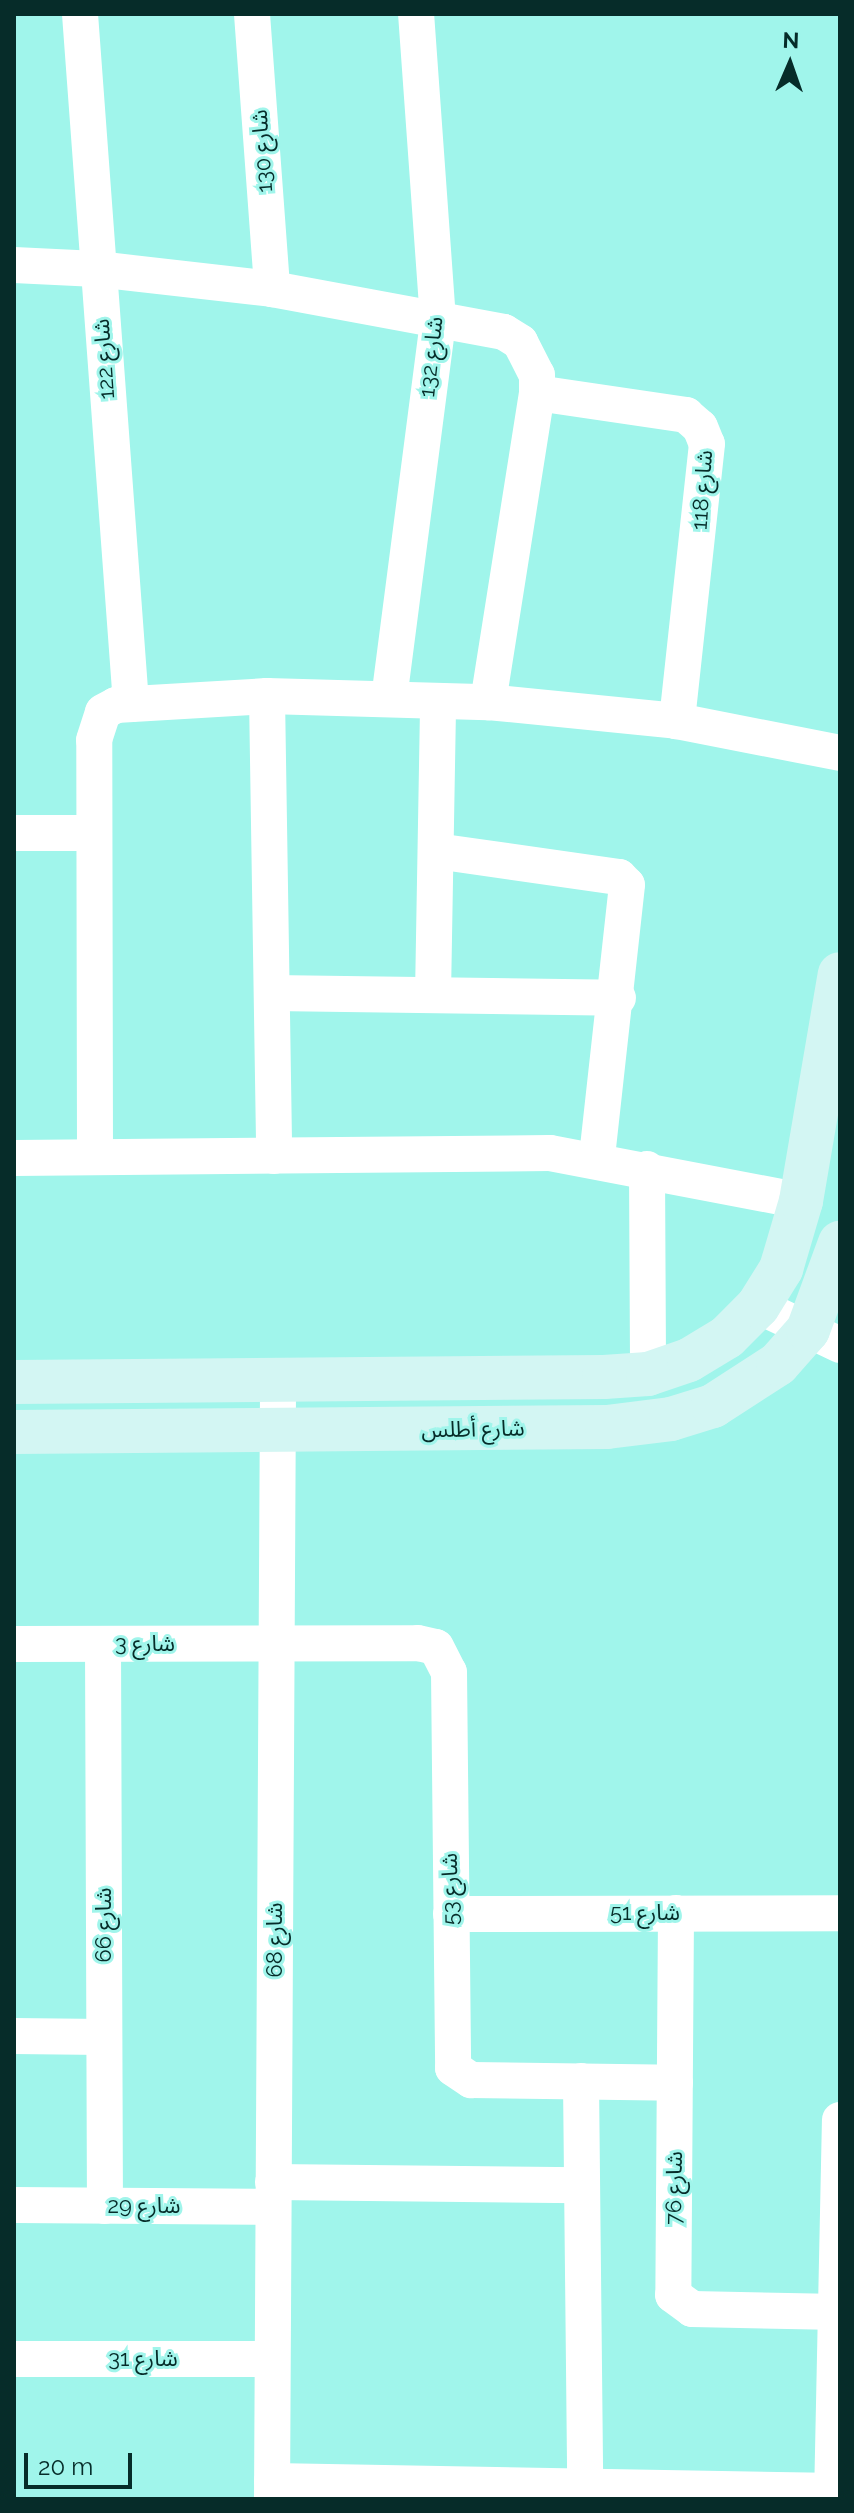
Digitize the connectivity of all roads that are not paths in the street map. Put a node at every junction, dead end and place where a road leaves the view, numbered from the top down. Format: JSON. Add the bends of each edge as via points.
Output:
{"nodes":[{"id":1,"x":80,"y":14,"type":"edge"},
{"id":2,"x":252,"y":14,"type":"edge"},
{"id":3,"x":416,"y":14,"type":"edge"},
{"id":4,"x":14,"y":265,"type":"edge"},
{"id":5,"x":97,"y":269,"type":"junction"},
{"id":6,"x":272,"y":289,"type":"junction"},
{"id":7,"x":438,"y":320,"type":"junction"},
{"id":8,"x":537,"y":393,"type":"junction"},
{"id":9,"x":267,"y":696,"type":"junction"},
{"id":10,"x":389,"y":699,"type":"junction"},
{"id":11,"x":438,"y":701,"type":"junction"},
{"id":12,"x":488,"y":702,"type":"junction"},
{"id":13,"x":131,"y":704,"type":"junction"},
{"id":14,"x":677,"y":721,"type":"junction"},
{"id":15,"x":840,"y":753,"type":"edge"},
{"id":16,"x":14,"y":833,"type":"edge"},
{"id":17,"x":94,"y":833,"type":"junction"},
{"id":18,"x":436,"y":851,"type":"junction"},
{"id":19,"x":840,"y":974,"type":"edge"},
{"id":20,"x":272,"y":993,"type":"junction"},
{"id":21,"x":433,"y":995,"type":"junction"},
{"id":22,"x":618,"y":998,"type":"junction"},
{"id":23,"x":274,"y":1156,"type":"junction"},
{"id":24,"x":95,"y":1157,"type":"junction"},
{"id":25,"x":14,"y":1158,"type":"edge"},
{"id":26,"x":597,"y":1158,"type":"junction"},
{"id":27,"x":647,"y":1169,"type":"junction"},
{"id":28,"x":801,"y":1201,"type":"junction"},
{"id":29,"x":840,"y":1243,"type":"edge"},
{"id":30,"x":758,"y":1306,"type":"junction"},
{"id":31,"x":824,"y":1338,"type":"edge"},
{"id":32,"x":648,"y":1374,"type":"junction"},
{"id":33,"x":278,"y":1380,"type":"junction"},
{"id":34,"x":14,"y":1382,"type":"edge"},
{"id":35,"x":278,"y":1431,"type":"junction"},
{"id":36,"x":14,"y":1432,"type":"edge"},
{"id":37,"x":14,"y":1644,"type":"edge"},
{"id":38,"x":103,"y":1644,"type":"junction"},
{"id":39,"x":277,"y":1644,"type":"junction"},
{"id":40,"x":676,"y":1913,"type":"junction"},
{"id":41,"x":840,"y":1913,"type":"edge"},
{"id":42,"x":451,"y":1914,"type":"junction"},
{"id":43,"x":14,"y":2036,"type":"edge"},
{"id":44,"x":104,"y":2037,"type":"junction"},
{"id":45,"x":581,"y":2081,"type":"junction"},
{"id":46,"x":675,"y":2083,"type":"junction"},
{"id":47,"x":840,"y":2120,"type":"edge"},
{"id":48,"x":581,"y":2185,"type":"junction"},
{"id":49,"x":273,"y":2195,"type":"junction"},
{"id":50,"x":14,"y":2205,"type":"edge"},
{"id":51,"x":105,"y":2206,"type":"junction"},
{"id":52,"x":837,"y":2312,"type":"edge"},
{"id":53,"x":14,"y":2359,"type":"edge"},
{"id":54,"x":272,"y":2359,"type":"junction"},
{"id":55,"x":585,"y":2487,"type":"junction"},
{"id":56,"x":272,"y":2490,"type":"edge"},
{"id":57,"x":835,"y":2493,"type":"edge"}],
"edges":[{"from":1,"to":5,"type":"street","name":"شارع 122"},
{"from":2,"to":6,"type":"street","name":"شارع 130"},
{"from":3,"to":7,"type":"street","name":"شارع 132"},
{"from":4,"to":5,"type":"street"},
{"from":5,"to":6,"type":"street"},
{"from":5,"to":13,"type":"street","name":"شارع 122"},
{"from":6,"to":7,"type":"street"},
{"from":7,"to":8,"type":"street","via":[[504,332],[520,342],[537,375]]},
{"from":7,"to":10,"type":"street","name":"شارع 132"},
{"from":8,"to":12,"type":"street"},
{"from":8,"to":14,"type":"street","name":"شارع 118","via":[[686,415],[700,427],[707,444]]},
{"from":9,"to":10,"type":"street"},
{"from":9,"to":13,"type":"street"},
{"from":9,"to":20,"type":"street"},
{"from":10,"to":11,"type":"street"},
{"from":11,"to":12,"type":"street"},
{"from":11,"to":18,"type":"street"},
{"from":12,"to":14,"type":"street"},
{"from":13,"to":17,"type":"street","via":[[103,712],[95,725]]},
{"from":14,"to":15,"type":"street"},
{"from":16,"to":17,"type":"street"},
{"from":17,"to":24,"type":"street"},
{"from":18,"to":21,"type":"street"},
{"from":18,"to":22,"type":"street","via":[[623,879],[629,890]]},
{"from":19,"to":28,"type":"street"},
{"from":20,"to":21,"type":"street"},
{"from":20,"to":23,"type":"street"},
{"from":21,"to":22,"type":"street"},
{"from":22,"to":26,"type":"street"},
{"from":23,"to":24,"type":"street"},
{"from":23,"to":26,"type":"street","via":[[550,1153]]},
{"from":24,"to":25,"type":"street"},
{"from":26,"to":27,"type":"street"},
{"from":27,"to":28,"type":"street"},
{"from":27,"to":32,"type":"street"},
{"from":28,"to":30,"type":"street","via":[[781,1269]]},
{"from":29,"to":31,"type":"street","name":"شارع أطلس"},
{"from":30,"to":31,"type":"street"},
{"from":30,"to":32,"type":"street","via":[[714,1345]]},
{"from":31,"to":35,"type":"street","name":"شارع أطلس","via":[[713,1406],[671,1419],[607,1427]]},
{"from":32,"to":33,"type":"street"},
{"from":33,"to":34,"type":"street"},
{"from":33,"to":35,"type":"street","name":"شارع 68"},
{"from":35,"to":36,"type":"street","name":"شارع أطلس"},
{"from":35,"to":39,"type":"street","name":"شارع 68"},
{"from":37,"to":38,"type":"street","name":"شارع 3"},
{"from":38,"to":39,"type":"street","name":"شارع 3"},
{"from":38,"to":44,"type":"street","name":"شارع 66"},
{"from":39,"to":42,"type":"street","name":"شارع 53","via":[[428,1643],[443,1654],[449,1672]]},
{"from":39,"to":49,"type":"street","name":"شارع 68"},
{"from":40,"to":41,"type":"street","name":"شارع 51"},
{"from":40,"to":42,"type":"street","name":"شارع 51"},
{"from":40,"to":46,"type":"street","name":"شارع 76"},
{"from":42,"to":45,"type":"street","name":"شارع 53","via":[[452,2061],[457,2075],[471,2080]]},
{"from":43,"to":44,"type":"street"},
{"from":44,"to":51,"type":"street","name":"شارع 66"},
{"from":45,"to":46,"type":"street","name":"شارع 53"},
{"from":45,"to":48,"type":"street"},
{"from":46,"to":52,"type":"street","name":"شارع 76","via":[[676,2301],[692,2309]]},
{"from":47,"to":52,"type":"street"},
{"from":48,"to":49,"type":"street","name":"شارع 29"},
{"from":48,"to":55,"type":"street"},
{"from":49,"to":51,"type":"street","name":"شارع 29"},
{"from":49,"to":54,"type":"street","name":"شارع 68"},
{"from":50,"to":51,"type":"street","name":"شارع 29"},
{"from":52,"to":57,"type":"street"},
{"from":53,"to":54,"type":"street","name":"شارع 31"},
{"from":54,"to":56,"type":"street","name":"شارع 68"},
{"from":55,"to":56,"type":"street"},
{"from":55,"to":57,"type":"street"}]}
